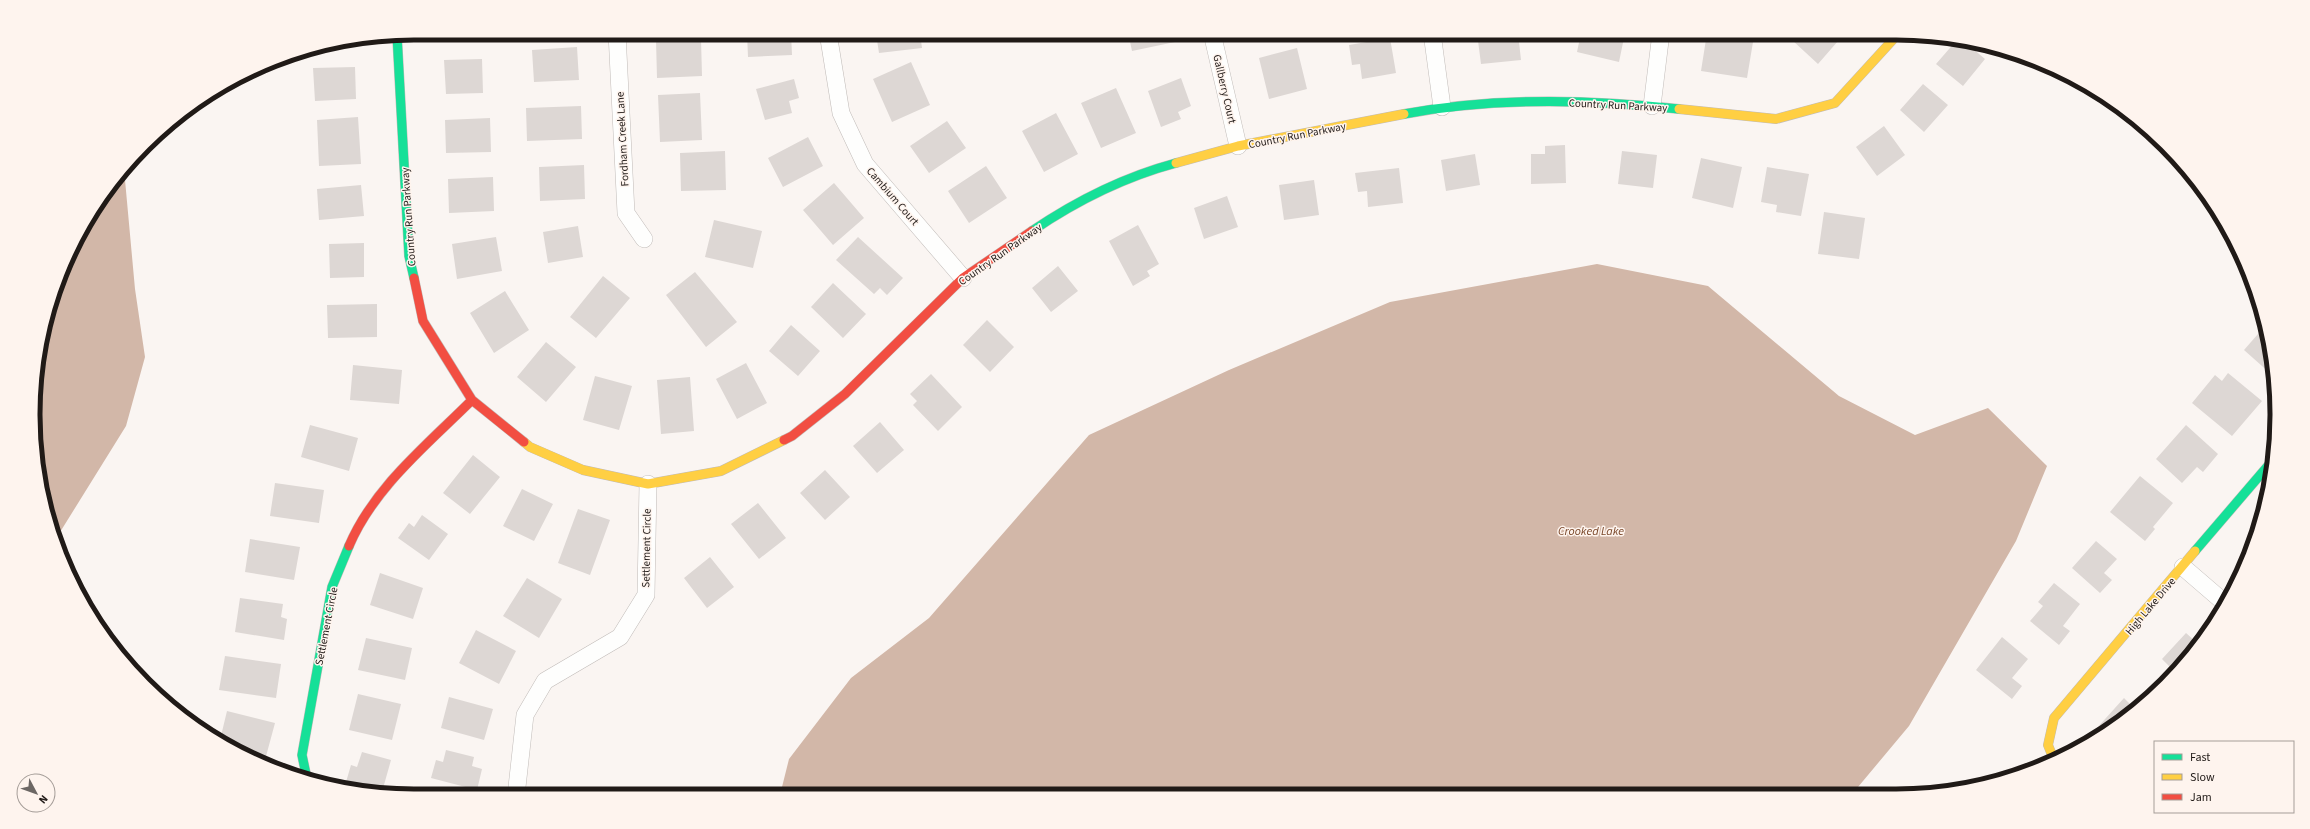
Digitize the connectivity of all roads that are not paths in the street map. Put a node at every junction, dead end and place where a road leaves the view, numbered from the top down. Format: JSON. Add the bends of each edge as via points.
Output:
{"nodes":[{"id":1,"x":617,"y":40,"type":"edge"},
{"id":2,"x":829,"y":40,"type":"edge"},
{"id":3,"x":1214,"y":40,"type":"edge"},
{"id":4,"x":1433,"y":40,"type":"edge"},
{"id":5,"x":1660,"y":40,"type":"edge"},
{"id":6,"x":1893,"y":40,"type":"edge"},
{"id":7,"x":397,"y":41,"type":"edge"},
{"id":8,"x":1652,"y":106,"type":"junction"},
{"id":9,"x":1442,"y":107,"type":"junction"},
{"id":10,"x":1238,"y":146,"type":"junction"},
{"id":11,"x":644,"y":239,"type":"dead end"},
{"id":12,"x":963,"y":278,"type":"junction"},
{"id":13,"x":472,"y":400,"type":"junction"},
{"id":14,"x":2266,"y":468,"type":"edge"},
{"id":15,"x":648,"y":484,"type":"junction"},
{"id":16,"x":2183,"y":567,"type":"junction"},
{"id":17,"x":2221,"y":600,"type":"edge"},
{"id":18,"x":2052,"y":754,"type":"edge"},
{"id":19,"x":306,"y":772,"type":"edge"},
{"id":20,"x":517,"y":789,"type":"edge"}],
"edges":[{"from":1,"to":11,"type":"street","name":"Fordham Creek Lane","via":[[626,213]]},
{"from":2,"to":12,"type":"street","name":"Cambium Court","via":[[841,113],[865,164]]},
{"from":3,"to":10,"type":"street","name":"Gallberry Court"},
{"from":4,"to":9,"type":"street"},
{"from":5,"to":8,"type":"street"},
{"from":6,"to":8,"type":"street","name":"Country Run Parkway","via":[[1835,103],[1776,119]]},
{"from":7,"to":13,"type":"street","name":"Country Run Parkway","via":[[409,256],[423,320]]},
{"from":8,"to":9,"type":"street","name":"Country Run Parkway","via":[[1532,101]]},
{"from":9,"to":10,"type":"street","name":"Country Run Parkway"},
{"from":10,"to":12,"type":"street","name":"Country Run Parkway","via":[[1142,172],[1061,211]]},
{"from":12,"to":15,"type":"street","name":"Country Run Parkway","via":[[845,394],[792,436],[721,471]]},
{"from":13,"to":15,"type":"street","name":"Country Run Parkway","via":[[530,447],[583,470]]},
{"from":13,"to":19,"type":"street","name":"Settlement Circle","via":[[391,480],[355,532],[332,587],[302,755]]},
{"from":14,"to":16,"type":"street","name":"High Lake Drive"},
{"from":15,"to":20,"type":"street","name":"Settlement Circle","via":[[646,595],[620,637],[545,681],[525,715]]},
{"from":16,"to":17,"type":"street"},
{"from":16,"to":18,"type":"street","name":"High Lake Drive","via":[[2054,718],[2048,745]]}]}
